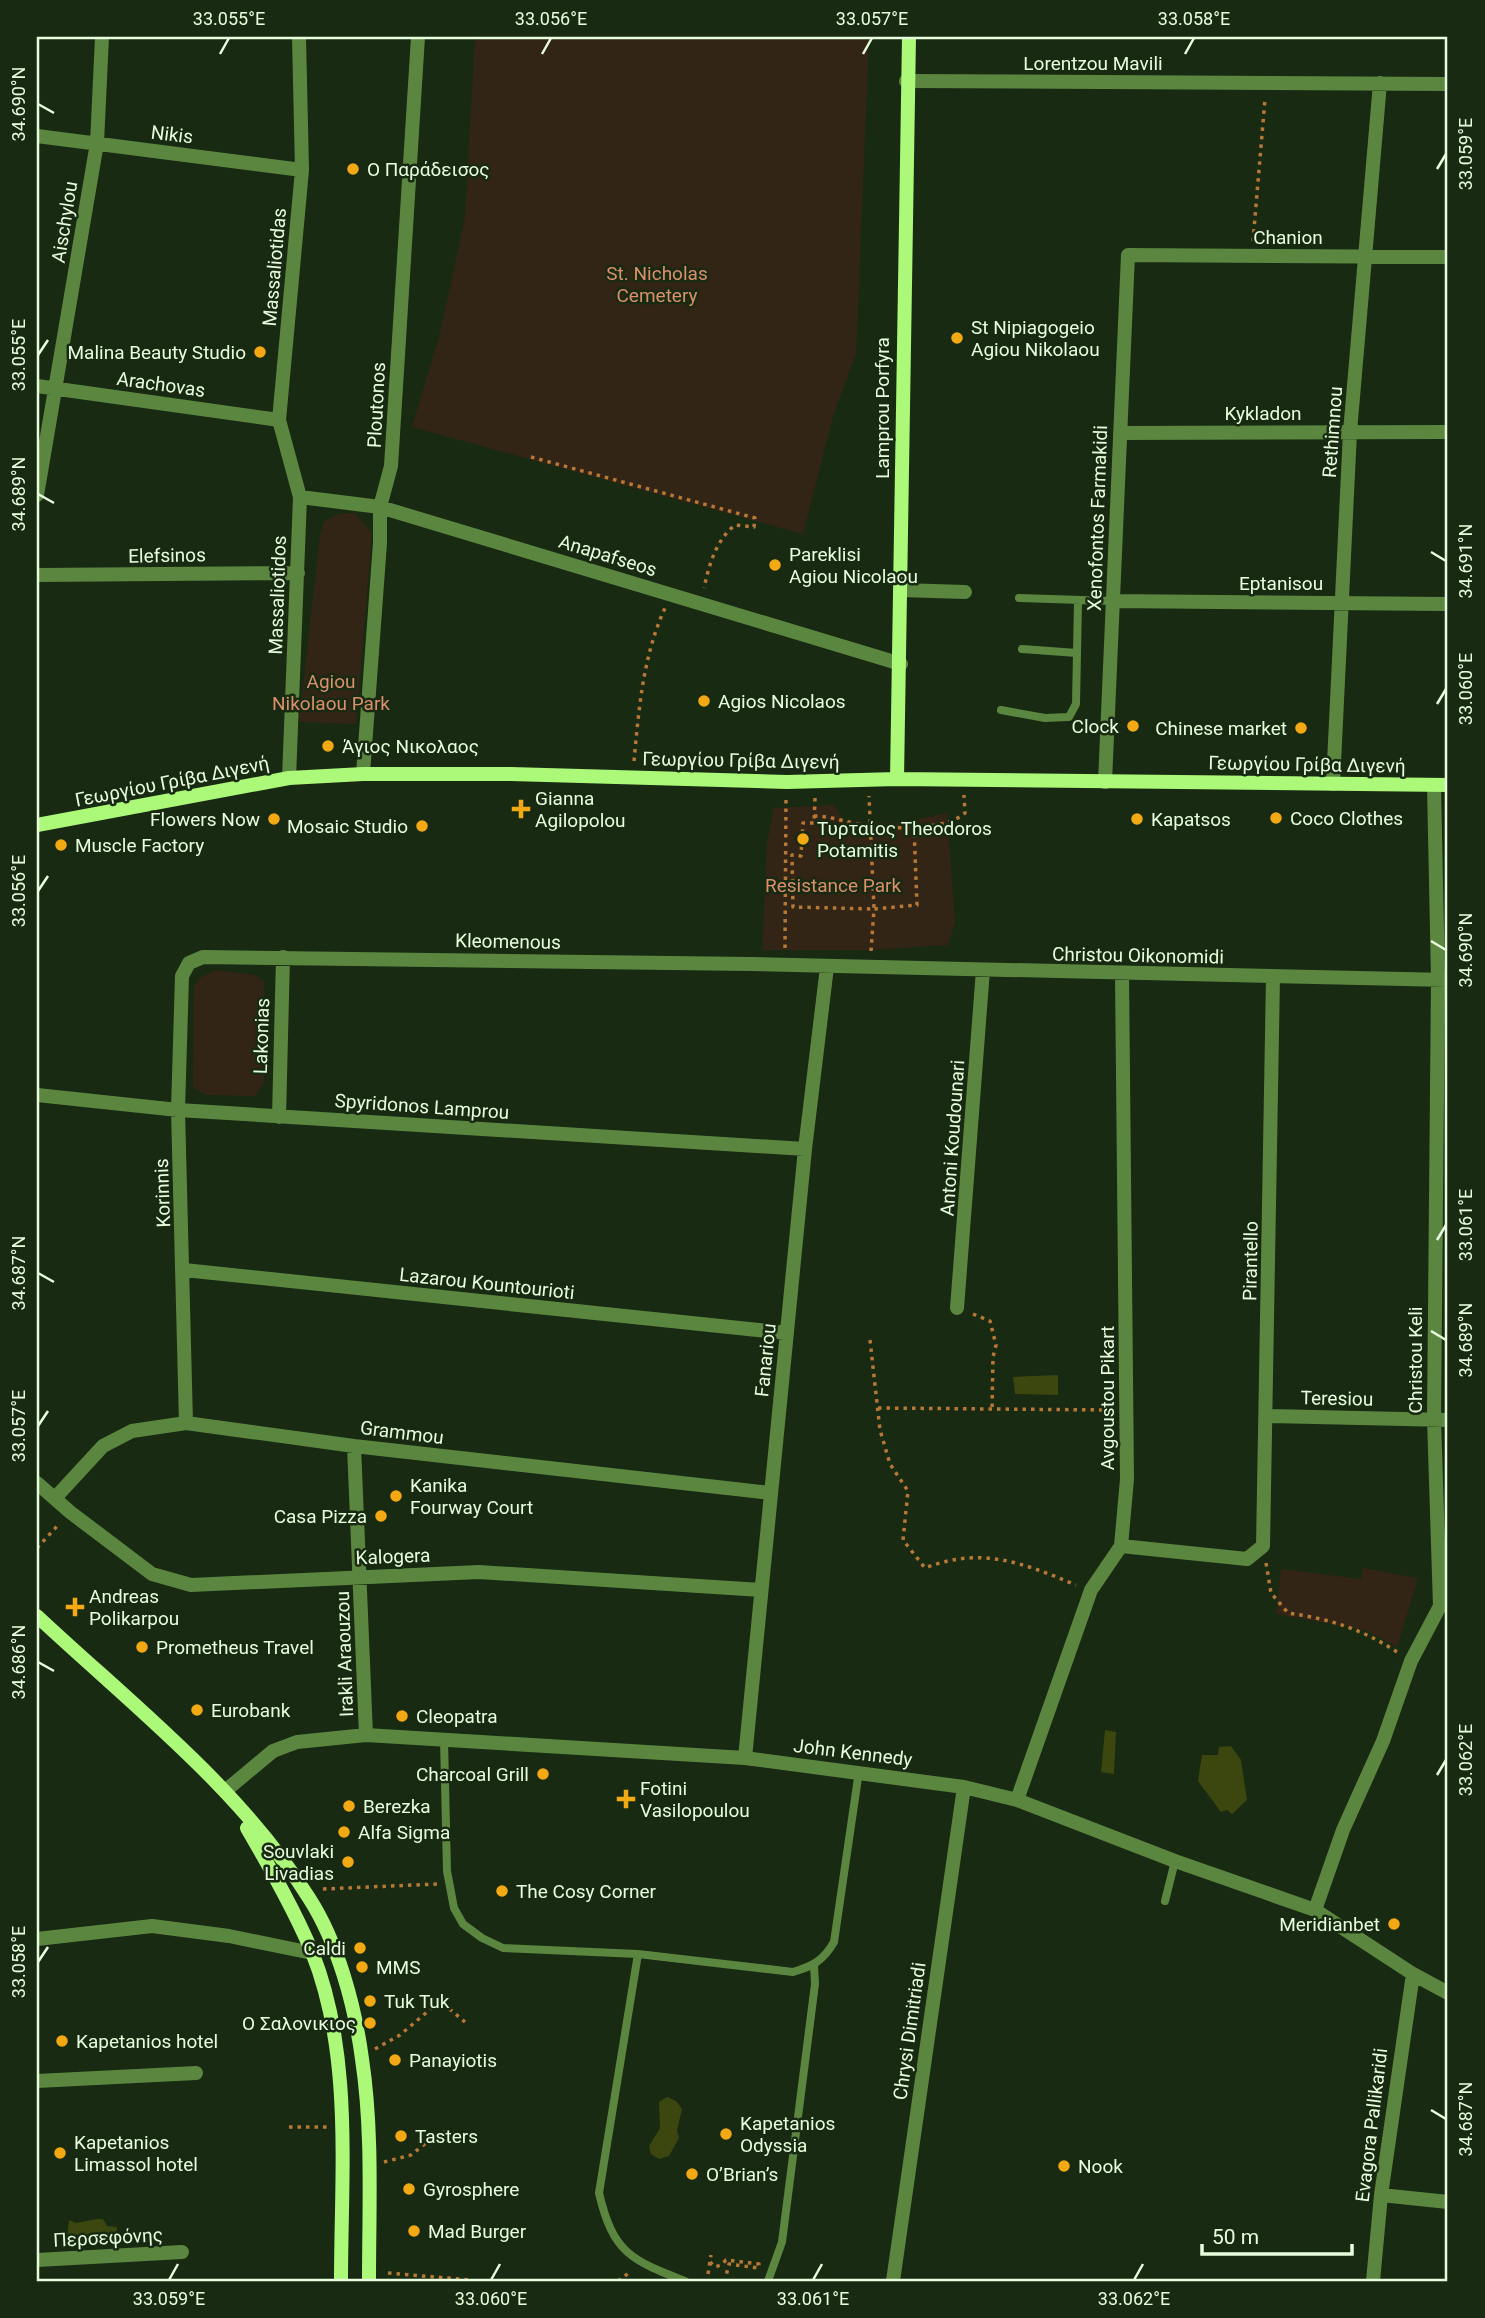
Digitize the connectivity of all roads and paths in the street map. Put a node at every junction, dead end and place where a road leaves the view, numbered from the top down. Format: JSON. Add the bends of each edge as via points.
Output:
{"nodes":[{"id":1,"x":102,"y":37,"type":"edge"},
{"id":2,"x":299,"y":37,"type":"edge"},
{"id":3,"x":418,"y":37,"type":"edge"},
{"id":4,"x":909,"y":37,"type":"edge"},
{"id":5,"x":906,"y":81,"type":"junction"},
{"id":6,"x":1267,"y":83,"type":"junction"},
{"id":7,"x":1380,"y":83,"type":"junction"},
{"id":8,"x":1448,"y":84,"type":"edge"},
{"id":9,"x":37,"y":136,"type":"edge"},
{"id":10,"x":97,"y":143,"type":"junction"},
{"id":11,"x":302,"y":170,"type":"junction"},
{"id":12,"x":1128,"y":255,"type":"joint"},
{"id":13,"x":1252,"y":256,"type":"junction"},
{"id":14,"x":1365,"y":256,"type":"junction"},
{"id":15,"x":1448,"y":257,"type":"edge"},
{"id":16,"x":37,"y":386,"type":"edge"},
{"id":17,"x":56,"y":389,"type":"junction"},
{"id":18,"x":279,"y":420,"type":"junction"},
{"id":19,"x":1350,"y":432,"type":"junction"},
{"id":20,"x":1448,"y":432,"type":"edge"},
{"id":21,"x":1120,"y":433,"type":"junction"},
{"id":22,"x":531,"y":457,"type":"dead end"},
{"id":23,"x":37,"y":495,"type":"edge"},
{"id":24,"x":300,"y":497,"type":"junction"},
{"id":25,"x":380,"y":507,"type":"junction"},
{"id":26,"x":298,"y":573,"type":"junction"},
{"id":27,"x":37,"y":575,"type":"edge"},
{"id":28,"x":901,"y":590,"type":"junction"},
{"id":29,"x":965,"y":592,"type":"dead end"},
{"id":30,"x":672,"y":595,"type":"junction"},
{"id":31,"x":1020,"y":598,"type":"dead end"},
{"id":32,"x":1078,"y":601,"type":"junction"},
{"id":33,"x":1113,"y":601,"type":"junction"},
{"id":34,"x":700,"y":603,"type":"junction"},
{"id":35,"x":1341,"y":603,"type":"junction"},
{"id":36,"x":1448,"y":604,"type":"edge"},
{"id":37,"x":1023,"y":649,"type":"dead end"},
{"id":38,"x":1077,"y":653,"type":"junction"},
{"id":39,"x":901,"y":664,"type":"junction"},
{"id":40,"x":1001,"y":710,"type":"dead end"},
{"id":41,"x":362,"y":774,"type":"junction"},
{"id":42,"x":633,"y":777,"type":"junction"},
{"id":43,"x":289,"y":778,"type":"junction"},
{"id":44,"x":897,"y":779,"type":"junction"},
{"id":45,"x":964,"y":780,"type":"junction"},
{"id":46,"x":869,"y":781,"type":"junction"},
{"id":47,"x":787,"y":782,"type":"junction"},
{"id":48,"x":815,"y":782,"type":"junction"},
{"id":49,"x":1105,"y":782,"type":"junction"},
{"id":50,"x":1333,"y":784,"type":"junction"},
{"id":51,"x":1441,"y":785,"type":"edge"},
{"id":52,"x":814,"y":816,"type":"junction"},
{"id":53,"x":37,"y":825,"type":"edge"},
{"id":54,"x":868,"y":826,"type":"junction"},
{"id":55,"x":914,"y":827,"type":"junction"},
{"id":56,"x":873,"y":909,"type":"junction"},
{"id":57,"x":283,"y":957,"type":"junction"},
{"id":58,"x":189,"y":963,"type":"joint"},
{"id":59,"x":785,"y":965,"type":"junction"},
{"id":60,"x":827,"y":967,"type":"junction"},
{"id":61,"x":870,"y":968,"type":"junction"},
{"id":62,"x":983,"y":970,"type":"junction"},
{"id":63,"x":1122,"y":974,"type":"junction"},
{"id":64,"x":1273,"y":977,"type":"junction"},
{"id":65,"x":1443,"y":980,"type":"edge"},
{"id":66,"x":37,"y":1095,"type":"edge"},
{"id":67,"x":178,"y":1110,"type":"junction"},
{"id":68,"x":279,"y":1116,"type":"junction"},
{"id":69,"x":805,"y":1149,"type":"junction"},
{"id":70,"x":184,"y":1270,"type":"junction"},
{"id":71,"x":957,"y":1308,"type":"joint"},
{"id":72,"x":787,"y":1334,"type":"junction"},
{"id":73,"x":870,"y":1340,"type":"dead end"},
{"id":74,"x":878,"y":1408,"type":"junction"},
{"id":75,"x":992,"y":1410,"type":"junction"},
{"id":76,"x":1126,"y":1410,"type":"junction"},
{"id":77,"x":1268,"y":1416,"type":"junction"},
{"id":78,"x":1441,"y":1420,"type":"edge"},
{"id":79,"x":186,"y":1423,"type":"junction"},
{"id":80,"x":354,"y":1446,"type":"junction"},
{"id":81,"x":37,"y":1483,"type":"edge"},
{"id":82,"x":771,"y":1493,"type":"junction"},
{"id":83,"x":55,"y":1498,"type":"junction"},
{"id":84,"x":69,"y":1512,"type":"junction"},
{"id":85,"x":1121,"y":1546,"type":"junction"},
{"id":86,"x":1263,"y":1546,"type":"junction"},
{"id":87,"x":37,"y":1548,"type":"edge"},
{"id":88,"x":360,"y":1576,"type":"junction"},
{"id":89,"x":761,"y":1590,"type":"junction"},
{"id":90,"x":1091,"y":1590,"type":"junction"},
{"id":91,"x":1444,"y":1606,"type":"edge"},
{"id":92,"x":37,"y":1616,"type":"edge"},
{"id":93,"x":1411,"y":1661,"type":"junction"},
{"id":94,"x":366,"y":1735,"type":"junction"},
{"id":95,"x":444,"y":1739,"type":"junction"},
{"id":96,"x":745,"y":1758,"type":"junction"},
{"id":97,"x":859,"y":1771,"type":"junction"},
{"id":98,"x":964,"y":1787,"type":"junction"},
{"id":99,"x":225,"y":1791,"type":"junction"},
{"id":100,"x":1017,"y":1800,"type":"junction"},
{"id":101,"x":1175,"y":1861,"type":"junction"},
{"id":102,"x":449,"y":1883,"type":"junction"},
{"id":103,"x":323,"y":1889,"type":"dead end"},
{"id":104,"x":1165,"y":1901,"type":"dead end"},
{"id":105,"x":1315,"y":1910,"type":"junction"},
{"id":106,"x":37,"y":1939,"type":"edge"},
{"id":107,"x":312,"y":1952,"type":"junction"},
{"id":108,"x":638,"y":1954,"type":"junction"},
{"id":109,"x":814,"y":1965,"type":"junction"},
{"id":110,"x":1413,"y":1974,"type":"junction"},
{"id":111,"x":1448,"y":1993,"type":"edge"},
{"id":112,"x":465,"y":2022,"type":"dead end"},
{"id":113,"x":373,"y":2051,"type":"dead end"},
{"id":114,"x":196,"y":2073,"type":"dead end"},
{"id":115,"x":37,"y":2081,"type":"edge"},
{"id":116,"x":289,"y":2127,"type":"dead end"},
{"id":117,"x":340,"y":2127,"type":"junction"},
{"id":118,"x":476,"y":2135,"type":"dead end"},
{"id":119,"x":382,"y":2162,"type":"dead end"},
{"id":120,"x":1381,"y":2194,"type":"junction"},
{"id":121,"x":1448,"y":2203,"type":"edge"},
{"id":122,"x":182,"y":2252,"type":"dead end"},
{"id":123,"x":711,"y":2255,"type":"dead end"},
{"id":124,"x":37,"y":2260,"type":"edge"},
{"id":125,"x":710,"y":2262,"type":"junction"},
{"id":126,"x":629,"y":2272,"type":"dead end"},
{"id":127,"x":388,"y":2273,"type":"dead end"},
{"id":128,"x":708,"y":2274,"type":"dead end"},
{"id":129,"x":726,"y":2276,"type":"dead end"},
{"id":130,"x":470,"y":2280,"type":"edge"},
{"id":131,"x":341,"y":2281,"type":"edge"},
{"id":132,"x":369,"y":2281,"type":"edge"},
{"id":133,"x":618,"y":2281,"type":"edge"},
{"id":134,"x":685,"y":2281,"type":"edge"},
{"id":135,"x":768,"y":2281,"type":"edge"},
{"id":136,"x":894,"y":2281,"type":"edge"},
{"id":137,"x":1373,"y":2281,"type":"edge"}],
"edges":[{"from":1,"to":10,"type":"street","name":"Aischylou"},
{"from":2,"to":11,"type":"street","name":"Massaliotidas"},
{"from":3,"to":25,"type":"street","name":"Ploutonos","via":[[391,466]]},
{"from":4,"to":5,"type":"main road","name":"Lamprou Porfyra"},
{"from":5,"to":6,"type":"street","name":"Lorentzou Mavili"},
{"from":5,"to":28,"type":"main road","name":"Lamprou Porfyra"},
{"from":6,"to":7,"type":"street","name":"Lorentzou Mavili"},
{"from":6,"to":13,"type":"path"},
{"from":7,"to":8,"type":"street","name":"Lorentzou Mavili"},
{"from":7,"to":14,"type":"street","name":"Rethimnou"},
{"from":9,"to":10,"type":"street","name":"Nikis"},
{"from":10,"to":11,"type":"street","name":"Nikis"},
{"from":10,"to":17,"type":"street","name":"Aischylou"},
{"from":11,"to":18,"type":"street","name":"Massaliotidas"},
{"from":12,"to":13,"type":"street","name":"Chanion"},
{"from":12,"to":21,"type":"street","name":"Xenofontos Farmakidi"},
{"from":13,"to":14,"type":"street","name":"Chanion"},
{"from":14,"to":15,"type":"street","name":"Chanion"},
{"from":14,"to":19,"type":"street","name":"Rethimnou"},
{"from":16,"to":17,"type":"street","name":"Arachovas"},
{"from":17,"to":18,"type":"street","name":"Arachovas"},
{"from":17,"to":23,"type":"street","name":"Aischylou"},
{"from":18,"to":24,"type":"street","name":"Massaliotidas"},
{"from":19,"to":20,"type":"street","name":"Kykladon"},
{"from":19,"to":21,"type":"street","name":"Kykladon"},
{"from":19,"to":35,"type":"street","name":"Rethimnou"},
{"from":21,"to":33,"type":"street","name":"Xenofontos Farmakidi"},
{"from":22,"to":34,"type":"path","via":[[755,518],[754,527],[735,525],[723,534],[707,570]]},
{"from":24,"to":25,"type":"street","name":"Anapafseos"},
{"from":24,"to":26,"type":"street","name":"Massaliotidos"},
{"from":25,"to":30,"type":"street","name":"Anapafseos"},
{"from":25,"to":41,"type":"street","name":"Ploutonos"},
{"from":26,"to":27,"type":"street","name":"Elefsinos"},
{"from":26,"to":43,"type":"street","name":"Massaliotidos"},
{"from":28,"to":29,"type":"street"},
{"from":28,"to":39,"type":"main road","name":"Lamprou Porfyra"},
{"from":30,"to":34,"type":"street","name":"Anapafseos"},
{"from":30,"to":42,"type":"path","via":[[652,637],[639,706]]},
{"from":31,"to":32,"type":"lane"},
{"from":32,"to":33,"type":"lane"},
{"from":32,"to":38,"type":"lane"},
{"from":33,"to":35,"type":"street","name":"Eptanisou"},
{"from":33,"to":49,"type":"street","name":"Xenofontos Farmakidi"},
{"from":34,"to":39,"type":"street","name":"Anapafseos"},
{"from":35,"to":36,"type":"street","name":"Eptanisou"},
{"from":35,"to":50,"type":"street","name":"Rethimnou"},
{"from":37,"to":38,"type":"lane"},
{"from":38,"to":40,"type":"lane","via":[[1076,704],[1069,717]]},
{"from":39,"to":44,"type":"main road","name":"Lamprou Porfyra"},
{"from":41,"to":42,"type":"main road","name":"Γεωργίου Γρίβα Διγενή"},
{"from":41,"to":43,"type":"main road","name":"Γεωργίου Γρίβα Διγενή"},
{"from":42,"to":47,"type":"main road","name":"Γεωργίου Γρίβα Διγενή"},
{"from":43,"to":53,"type":"main road","name":"Γεωργίου Γρίβα Διγενή"},
{"from":44,"to":45,"type":"main road","name":"Γεωργίου Γρίβα Διγενή"},
{"from":44,"to":46,"type":"main road","name":"Γεωργίου Γρίβα Διγενή"},
{"from":45,"to":49,"type":"main road","name":"Γεωργίου Γρίβα Διγενή"},
{"from":45,"to":55,"type":"path","via":[[965,813],[958,820]]},
{"from":46,"to":48,"type":"main road","name":"Γεωργίου Γρίβα Διγενή"},
{"from":46,"to":54,"type":"path"},
{"from":47,"to":48,"type":"main road","name":"Γεωργίου Γρίβα Διγενή"},
{"from":47,"to":59,"type":"path"},
{"from":48,"to":52,"type":"path"},
{"from":49,"to":50,"type":"main road","name":"Γεωργίου Γρίβα Διγενή"},
{"from":50,"to":51,"type":"main road","name":"Γεωργίου Γρίβα Διγενή"},
{"from":51,"to":65,"type":"street","name":"Christou Keli"},
{"from":52,"to":54,"type":"path"},
{"from":52,"to":56,"type":"path","via":[[814,823],[803,824],[801,856],[792,855],[793,907]]},
{"from":54,"to":55,"type":"path"},
{"from":54,"to":56,"type":"path"},
{"from":55,"to":56,"type":"path","via":[[917,905]]},
{"from":56,"to":61,"type":"path"},
{"from":57,"to":58,"type":"street","name":"Kleomenous","via":[[203,957]]},
{"from":57,"to":59,"type":"street","name":"Kleomenous"},
{"from":57,"to":68,"type":"street","name":"Lakonias"},
{"from":58,"to":67,"type":"street","name":"Korinnis","via":[[182,976]]},
{"from":59,"to":60,"type":"street","name":"Kleomenous"},
{"from":60,"to":61,"type":"street","name":"Christou Oikonomidi"},
{"from":60,"to":69,"type":"street","name":"Fanariou"},
{"from":61,"to":62,"type":"street","name":"Christou Oikonomidi"},
{"from":62,"to":63,"type":"street","name":"Christou Oikonomidi"},
{"from":62,"to":71,"type":"street","name":"Antoni Koudounari"},
{"from":63,"to":64,"type":"street","name":"Christou Oikonomidi"},
{"from":63,"to":76,"type":"street","name":"Avgoustou Pikart"},
{"from":64,"to":65,"type":"street","name":"Christou Oikonomidi"},
{"from":64,"to":77,"type":"street","name":"Pirantello"},
{"from":65,"to":78,"type":"street","name":"Christou Keli"},
{"from":66,"to":67,"type":"street","name":"Spyridonos Lamprou"},
{"from":67,"to":68,"type":"street","name":"Spyridonos Lamprou"},
{"from":67,"to":70,"type":"street","name":"Korinnis"},
{"from":68,"to":69,"type":"street","name":"Spyridonos Lamprou"},
{"from":69,"to":72,"type":"street","name":"Fanariou"},
{"from":70,"to":72,"type":"street","name":"Lazarou Kountourioti"},
{"from":70,"to":79,"type":"street","name":"Korinnis"},
{"from":71,"to":75,"type":"path","via":[[990,1321],[996,1345]]},
{"from":72,"to":82,"type":"street","name":"Fanariou"},
{"from":73,"to":74,"type":"path"},
{"from":74,"to":75,"type":"path"},
{"from":74,"to":90,"type":"path","via":[[890,1464],[908,1491],[904,1540],[925,1568],[971,1557],[1005,1558]]},
{"from":75,"to":76,"type":"path"},
{"from":76,"to":85,"type":"street","name":"Avgoustou Pikart","via":[[1127,1479]]},
{"from":77,"to":78,"type":"street","name":"Teresiou"},
{"from":77,"to":86,"type":"street","name":"Pirantello"},
{"from":78,"to":91,"type":"street","name":"Christou Keli"},
{"from":79,"to":80,"type":"street","name":"Grammou"},
{"from":79,"to":83,"type":"street","name":"Grammou","via":[[132,1431],[103,1446]]},
{"from":80,"to":82,"type":"street","name":"Grammou"},
{"from":80,"to":88,"type":"street","name":"Irakli Araouzou"},
{"from":81,"to":83,"type":"street","name":"Kalogera"},
{"from":82,"to":89,"type":"street","name":"Fanariou"},
{"from":83,"to":84,"type":"street","name":"Kalogera"},
{"from":84,"to":87,"type":"path"},
{"from":84,"to":88,"type":"street","name":"Kalogera","via":[[152,1574],[191,1585]]},
{"from":85,"to":86,"type":"street","via":[[1247,1559]]},
{"from":85,"to":90,"type":"street","name":"Avgoustou Pikart"},
{"from":86,"to":93,"type":"path","via":[[1271,1593],[1288,1613],[1334,1620],[1369,1634]]},
{"from":88,"to":89,"type":"street","name":"Kalogera","via":[[479,1572]]},
{"from":88,"to":94,"type":"street","name":"Irakli Araouzou"},
{"from":89,"to":96,"type":"street","name":"Fanariou"},
{"from":90,"to":100,"type":"street","name":"Avgoustou Pikart"},
{"from":91,"to":93,"type":"street","name":"Christou Keli"},
{"from":92,"to":99,"type":"main road"},
{"from":93,"to":105,"type":"street","name":"Christou Keli"},
{"from":94,"to":95,"type":"street","name":"John Kennedy"},
{"from":94,"to":99,"type":"street","name":"John Kennedy","via":[[297,1742],[273,1751]]},
{"from":95,"to":96,"type":"street","name":"John Kennedy"},
{"from":95,"to":102,"type":"lane"},
{"from":96,"to":97,"type":"street","name":"John Kennedy"},
{"from":97,"to":98,"type":"street","name":"John Kennedy"},
{"from":97,"to":109,"type":"lane","via":[[840,1918],[834,1942]]},
{"from":98,"to":100,"type":"street","name":"John Kennedy"},
{"from":98,"to":136,"type":"street","name":"Chrysi Dimitriadi"},
{"from":99,"to":107,"type":"main road"},
{"from":99,"to":132,"type":"main road","via":[[310,1899],[345,1983],[362,2058],[368,2115]]},
{"from":100,"to":101,"type":"street","name":"John Kennedy"},
{"from":101,"to":104,"type":"lane"},
{"from":101,"to":105,"type":"street","name":"John Kennedy"},
{"from":102,"to":103,"type":"path"},
{"from":102,"to":108,"type":"lane","via":[[463,1924],[503,1948]]},
{"from":105,"to":110,"type":"street","name":"John Kennedy"},
{"from":106,"to":107,"type":"street","via":[[152,1926]]},
{"from":107,"to":117,"type":"main road","via":[[332,2028]]},
{"from":108,"to":109,"type":"lane","via":[[793,1972]]},
{"from":108,"to":134,"type":"lane","via":[[599,2193],[605,2218],[636,2262]]},
{"from":109,"to":135,"type":"lane","via":[[816,1984],[782,2242]]},
{"from":110,"to":111,"type":"street","name":"John Kennedy"},
{"from":110,"to":120,"type":"street","name":"Evagora Pallikaridi"},
{"from":112,"to":113,"type":"path","via":[[440,2001]]},
{"from":114,"to":115,"type":"street"},
{"from":116,"to":117,"type":"path"},
{"from":117,"to":131,"type":"main road"},
{"from":118,"to":119,"type":"path","via":[[439,2132],[411,2155]]},
{"from":120,"to":121,"type":"street"},
{"from":120,"to":137,"type":"street","name":"Evagora Pallikaridi"},
{"from":122,"to":124,"type":"street","name":"Περσεφόνης"},
{"from":123,"to":125,"type":"path"},
{"from":125,"to":128,"type":"path"},
{"from":125,"to":129,"type":"path","via":[[715,2267],[726,2260],[759,2264],[758,2268],[729,2264]]},
{"from":126,"to":133,"type":"path"},
{"from":127,"to":130,"type":"path"}]}
